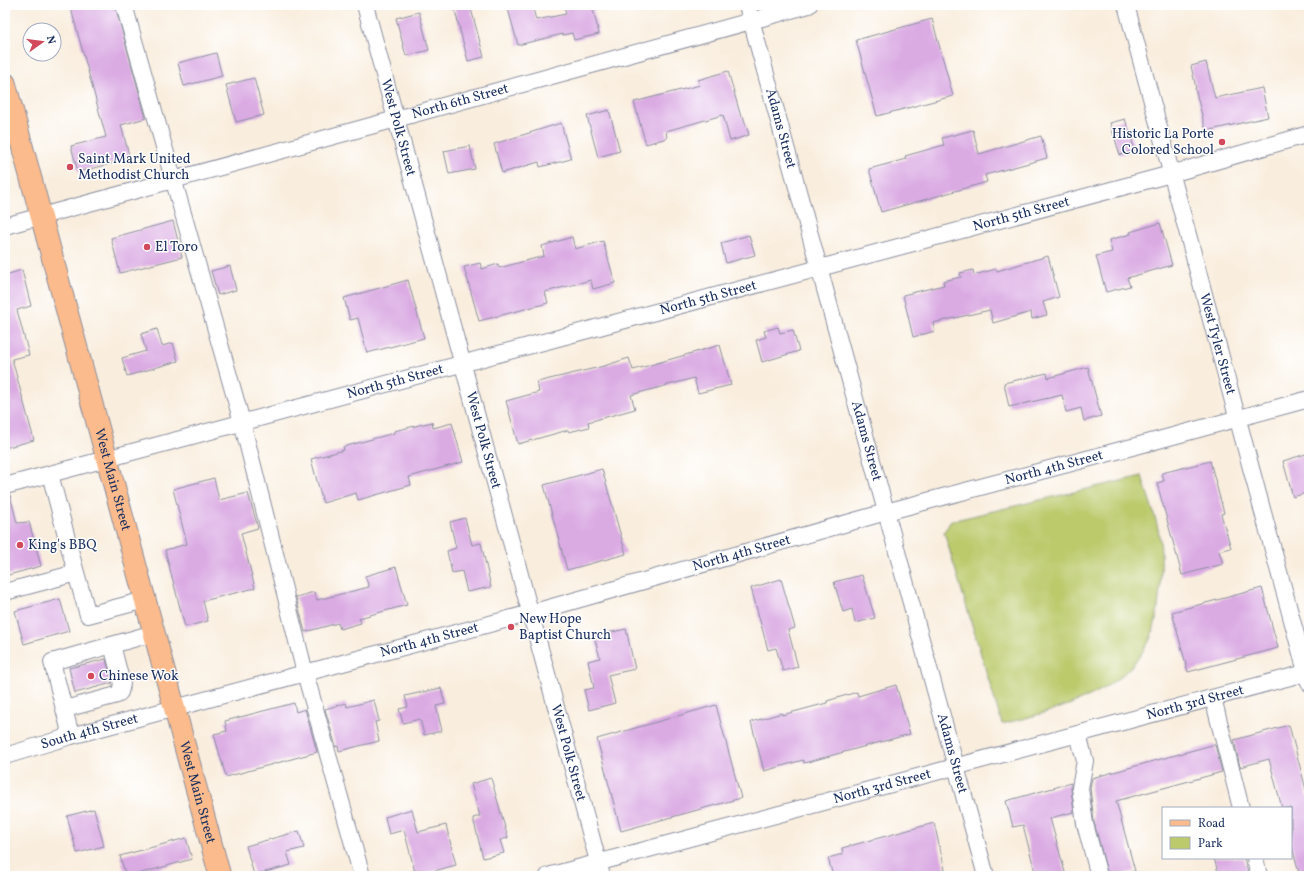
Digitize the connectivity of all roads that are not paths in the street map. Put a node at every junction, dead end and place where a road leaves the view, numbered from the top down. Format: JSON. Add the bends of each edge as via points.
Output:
{"nodes":[{"id":1,"x":124,"y":5,"type":"edge"},
{"id":2,"x":365,"y":5,"type":"edge"},
{"id":3,"x":747,"y":5,"type":"edge"},
{"id":4,"x":809,"y":5,"type":"edge"},
{"id":5,"x":1126,"y":5,"type":"edge"},
{"id":6,"x":751,"y":21,"type":"junction"},
{"id":7,"x":5,"y":83,"type":"edge"},
{"id":8,"x":396,"y":119,"type":"junction"},
{"id":9,"x":1309,"y":134,"type":"edge"},
{"id":10,"x":1172,"y":174,"type":"junction"},
{"id":11,"x":173,"y":180,"type":"junction"},
{"id":12,"x":41,"y":216,"type":"junction"},
{"id":13,"x":5,"y":226,"type":"edge"},
{"id":14,"x":819,"y":268,"type":"junction"},
{"id":15,"x":462,"y":364,"type":"junction"},
{"id":16,"x":1309,"y":399,"type":"edge"},
{"id":17,"x":1238,"y":418,"type":"junction"},
{"id":18,"x":242,"y":422,"type":"junction"},
{"id":19,"x":107,"y":459,"type":"junction"},
{"id":20,"x":50,"y":474,"type":"junction"},
{"id":21,"x":5,"y":486,"type":"edge"},
{"id":22,"x":886,"y":512,"type":"junction"},
{"id":23,"x":76,"y":573,"type":"junction"},
{"id":24,"x":5,"y":592,"type":"edge"},
{"id":25,"x":145,"y":600,"type":"junction"},
{"id":26,"x":531,"y":614,"type":"junction"},
{"id":27,"x":154,"y":633,"type":"junction"},
{"id":28,"x":112,"y":645,"type":"junction"},
{"id":29,"x":305,"y":673,"type":"junction"},
{"id":30,"x":1308,"y":676,"type":"edge"},
{"id":31,"x":1213,"y":698,"type":"junction"},
{"id":32,"x":174,"y":708,"type":"junction"},
{"id":33,"x":65,"y":709,"type":"junction"},
{"id":34,"x":1078,"y":734,"type":"junction"},
{"id":35,"x":71,"y":736,"type":"junction"},
{"id":36,"x":5,"y":756,"type":"edge"},
{"id":37,"x":955,"y":767,"type":"junction"},
{"id":38,"x":1242,"y":807,"type":"edge"},
{"id":39,"x":1255,"y":859,"type":"edge"},
{"id":40,"x":600,"y":869,"type":"edge"},
{"id":41,"x":220,"y":876,"type":"edge"},
{"id":42,"x":362,"y":876,"type":"edge"},
{"id":43,"x":548,"y":876,"type":"edge"},
{"id":44,"x":986,"y":876,"type":"edge"},
{"id":45,"x":1099,"y":876,"type":"edge"},
{"id":46,"x":1259,"y":876,"type":"edge"}],
"edges":[{"from":1,"to":11,"type":"street"},
{"from":2,"to":8,"type":"street","name":"West Polk Street"},
{"from":3,"to":6,"type":"street","name":"Adams Street"},
{"from":4,"to":6,"type":"street","name":"North 6th Street"},
{"from":5,"to":10,"type":"street","name":"West Tyler Street"},
{"from":6,"to":8,"type":"street","name":"North 6th Street"},
{"from":6,"to":14,"type":"street","name":"Adams Street"},
{"from":7,"to":12,"type":"main road","name":"West Main Street"},
{"from":8,"to":11,"type":"street","name":"North 6th Street"},
{"from":8,"to":15,"type":"street","name":"West Polk Street"},
{"from":9,"to":10,"type":"street","name":"North 5th Street"},
{"from":10,"to":14,"type":"street","name":"North 5th Street"},
{"from":10,"to":17,"type":"street","name":"West Tyler Street"},
{"from":11,"to":12,"type":"street","name":"North 6th Street"},
{"from":11,"to":18,"type":"street"},
{"from":12,"to":13,"type":"street","name":"North 6th Street"},
{"from":12,"to":19,"type":"main road","name":"West Main Street"},
{"from":14,"to":15,"type":"street","name":"North 5th Street"},
{"from":14,"to":22,"type":"street","name":"Adams Street"},
{"from":15,"to":18,"type":"street","name":"North 5th Street"},
{"from":15,"to":26,"type":"street","name":"West Polk Street"},
{"from":16,"to":17,"type":"street","name":"North 4th Street"},
{"from":17,"to":22,"type":"street","name":"North 4th Street"},
{"from":17,"to":30,"type":"street","name":"West Tyler Street"},
{"from":18,"to":19,"type":"street","name":"North 5th Street"},
{"from":18,"to":29,"type":"street"},
{"from":19,"to":20,"type":"street","name":"North 5th Street"},
{"from":19,"to":25,"type":"main road","name":"West Main Street"},
{"from":20,"to":21,"type":"street","name":"North 5th Street"},
{"from":20,"to":23,"type":"street"},
{"from":22,"to":26,"type":"street","name":"North 4th Street"},
{"from":22,"to":37,"type":"street","name":"Adams Street"},
{"from":23,"to":24,"type":"street"},
{"from":23,"to":25,"type":"street","via":[[88,615]]},
{"from":25,"to":27,"type":"main road","name":"West Main Street"},
{"from":26,"to":29,"type":"street","name":"North 4th Street"},
{"from":26,"to":40,"type":"street","name":"West Polk Street"},
{"from":27,"to":28,"type":"street"},
{"from":27,"to":32,"type":"main road","name":"West Main Street"},
{"from":28,"to":33,"type":"street","via":[[122,684],[120,692]]},
{"from":28,"to":33,"type":"street","via":[[52,662]]},
{"from":29,"to":32,"type":"street","name":"North 4th Street"},
{"from":29,"to":42,"type":"street"},
{"from":30,"to":31,"type":"street","name":"North 3rd Street"},
{"from":31,"to":34,"type":"street","name":"North 3rd Street"},
{"from":31,"to":38,"type":"street"},
{"from":32,"to":35,"type":"street","name":"South 4th Street"},
{"from":32,"to":41,"type":"main road","name":"West Main Street"},
{"from":33,"to":35,"type":"street"},
{"from":34,"to":37,"type":"street","name":"North 3rd Street"},
{"from":34,"to":45,"type":"street","via":[[1085,761],[1080,788],[1085,824]]},
{"from":35,"to":36,"type":"street","name":"South 4th Street"},
{"from":37,"to":40,"type":"street","name":"North 3rd Street"},
{"from":37,"to":44,"type":"street","name":"Adams Street"},
{"from":39,"to":46,"type":"street"},
{"from":40,"to":43,"type":"street","name":"North 3rd Street"}]}
